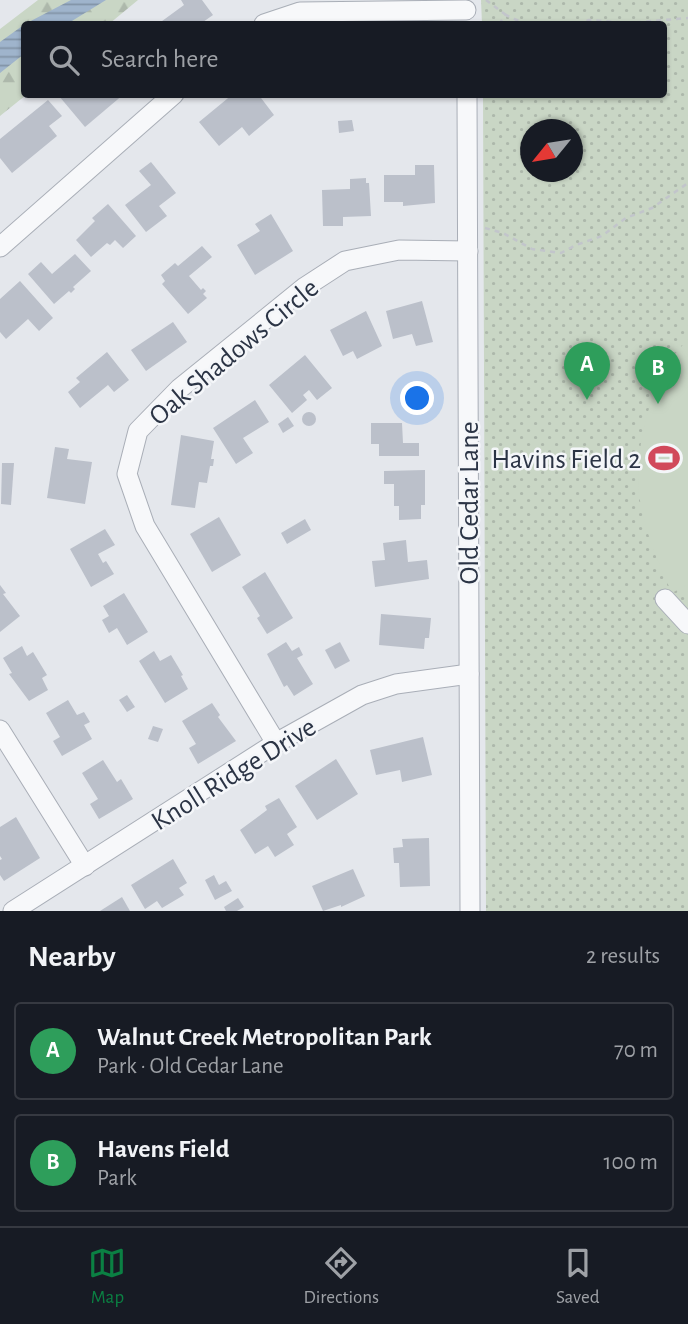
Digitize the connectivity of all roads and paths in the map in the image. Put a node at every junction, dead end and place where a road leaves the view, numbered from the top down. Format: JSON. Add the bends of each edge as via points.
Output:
{"nodes":[{"id":1,"x":486,"y":0,"type":"edge"},
{"id":2,"x":466,"y":11,"type":"edge"},
{"id":3,"x":506,"y":15,"type":"junction"},
{"id":4,"x":688,"y":18,"type":"edge"},
{"id":5,"x":273,"y":21,"type":"edge"},
{"id":6,"x":501,"y":21,"type":"edge"},
{"id":7,"x":520,"y":21,"type":"edge"},
{"id":8,"x":652,"y":21,"type":"edge"},
{"id":9,"x":169,"y":98,"type":"edge"},
{"id":10,"x":467,"y":98,"type":"edge"},
{"id":11,"x":688,"y":183,"type":"edge"},
{"id":12,"x":468,"y":222,"type":"junction"},
{"id":13,"x":0,"y":247,"type":"edge"},
{"id":14,"x":468,"y":251,"type":"junction"},
{"id":15,"x":665,"y":599,"type":"dead end"},
{"id":16,"x":688,"y":624,"type":"edge"},
{"id":17,"x":468,"y":674,"type":"junction"},
{"id":18,"x":0,"y":730,"type":"edge"},
{"id":19,"x":276,"y":743,"type":"junction"},
{"id":20,"x":85,"y":866,"type":"junction"},
{"id":21,"x":13,"y":911,"type":"edge"},
{"id":22,"x":470,"y":911,"type":"edge"}],
"edges":[{"from":1,"to":3,"type":"path"},
{"from":2,"to":5,"type":"street","via":[[300,12]]},
{"from":3,"to":6,"type":"path"},
{"from":3,"to":7,"type":"path"},
{"from":4,"to":8,"type":"path"},
{"from":9,"to":13,"type":"street"},
{"from":10,"to":12,"type":"street","name":"Old Cedar Lane"},
{"from":11,"to":12,"type":"path","via":[[602,236],[561,253],[532,249]]},
{"from":12,"to":14,"type":"street","name":"Old Cedar Lane"},
{"from":14,"to":17,"type":"street","name":"Old Cedar Lane"},
{"from":14,"to":19,"type":"street","name":"Oak Shadows Circle","via":[[399,250],[345,261],[305,287],[179,389],[138,431],[128,474],[145,526]]},
{"from":15,"to":16,"type":"street"},
{"from":17,"to":19,"type":"street","name":"Knoll Ridge Drive","via":[[396,684],[362,695]]},
{"from":17,"to":22,"type":"street","name":"Old Cedar Lane"},
{"from":18,"to":20,"type":"street"},
{"from":19,"to":20,"type":"street","name":"Knoll Ridge Drive"},
{"from":20,"to":21,"type":"street","name":"Knoll Ridge Drive"}]}
